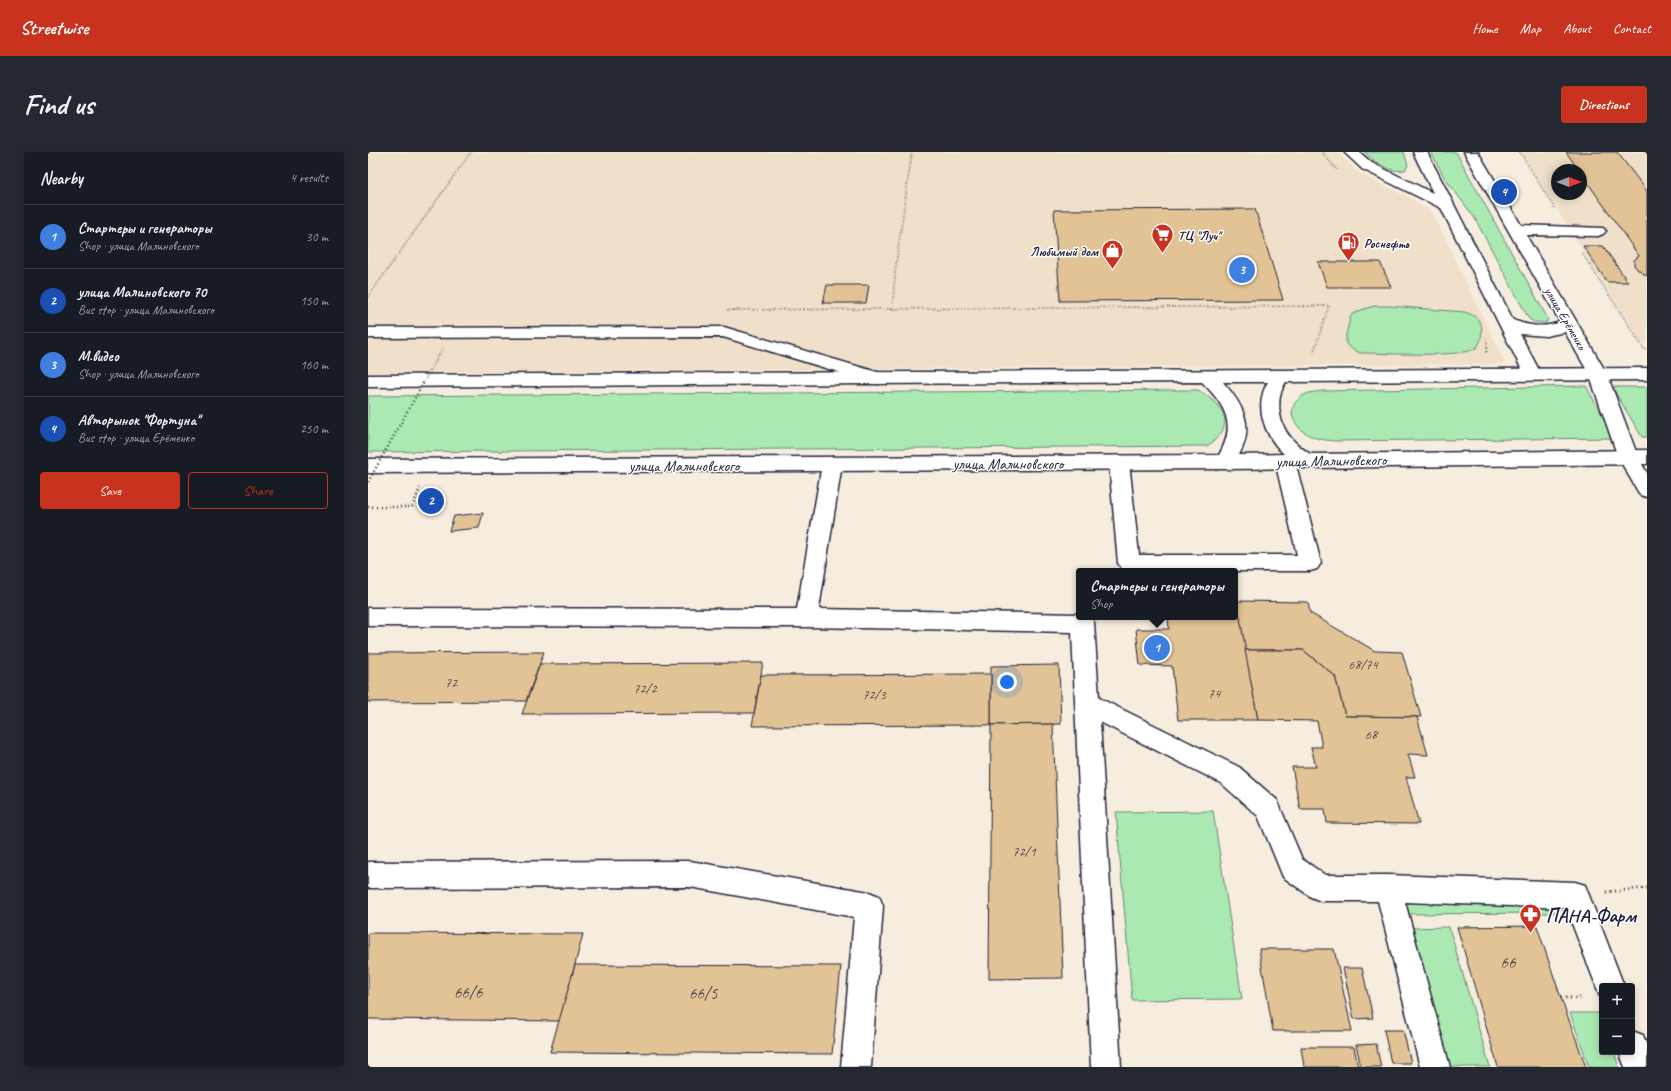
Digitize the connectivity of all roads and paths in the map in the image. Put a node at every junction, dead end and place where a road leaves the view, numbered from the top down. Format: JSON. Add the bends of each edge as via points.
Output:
{"nodes":[{"id":1,"x":471,"y":152,"type":"edge"},
{"id":2,"x":912,"y":152,"type":"edge"},
{"id":3,"x":1322,"y":152,"type":"edge"},
{"id":4,"x":1351,"y":152,"type":"edge"},
{"id":5,"x":1420,"y":152,"type":"edge"},
{"id":6,"x":1471,"y":152,"type":"edge"},
{"id":7,"x":1339,"y":171,"type":"dead end"},
{"id":8,"x":1448,"y":206,"type":"junction"},
{"id":9,"x":1516,"y":230,"type":"junction"},
{"id":10,"x":1598,"y":231,"type":"dead end"},
{"id":11,"x":368,"y":298,"type":"edge"},
{"id":12,"x":926,"y":308,"type":"dead end"},
{"id":13,"x":892,"y":309,"type":"dead end"},
{"id":14,"x":1507,"y":324,"type":"junction"},
{"id":15,"x":1569,"y":324,"type":"junction"},
{"id":16,"x":368,"y":333,"type":"edge"},
{"id":17,"x":1487,"y":336,"type":"dead end"},
{"id":18,"x":443,"y":348,"type":"dead end"},
{"id":19,"x":1320,"y":355,"type":"dead end"},
{"id":20,"x":1480,"y":355,"type":"dead end"},
{"id":21,"x":1532,"y":374,"type":"junction"},
{"id":22,"x":1598,"y":374,"type":"junction"},
{"id":23,"x":1647,"y":374,"type":"edge"},
{"id":24,"x":1206,"y":376,"type":"junction"},
{"id":25,"x":1281,"y":376,"type":"junction"},
{"id":26,"x":878,"y":378,"type":"junction"},
{"id":27,"x":368,"y":381,"type":"edge"},
{"id":28,"x":1628,"y":457,"type":"junction"},
{"id":29,"x":1647,"y":457,"type":"edge"},
{"id":30,"x":1285,"y":461,"type":"junction"},
{"id":31,"x":1306,"y":461,"type":"junction"},
{"id":32,"x":1119,"y":462,"type":"junction"},
{"id":33,"x":1225,"y":462,"type":"junction"},
{"id":34,"x":832,"y":464,"type":"junction"},
{"id":35,"x":368,"y":466,"type":"edge"},
{"id":36,"x":368,"y":482,"type":"edge"},
{"id":37,"x":1647,"y":490,"type":"edge"},
{"id":38,"x":412,"y":507,"type":"dead end"},
{"id":39,"x":368,"y":508,"type":"edge"},
{"id":40,"x":368,"y":617,"type":"edge"},
{"id":41,"x":807,"y":618,"type":"junction"},
{"id":42,"x":1087,"y":704,"type":"junction"},
{"id":43,"x":368,"y":875,"type":"edge"},
{"id":44,"x":1388,"y":888,"type":"junction"},
{"id":45,"x":1647,"y":888,"type":"edge"},
{"id":46,"x":1575,"y":895,"type":"junction"},
{"id":47,"x":1609,"y":983,"type":"edge"},
{"id":48,"x":1635,"y":1054,"type":"edge"},
{"id":49,"x":856,"y":1067,"type":"edge"},
{"id":50,"x":1106,"y":1067,"type":"edge"},
{"id":51,"x":1435,"y":1067,"type":"edge"},
{"id":52,"x":1640,"y":1067,"type":"edge"}],
"edges":[{"from":1,"to":11,"type":"path"},
{"from":2,"to":13,"type":"path"},
{"from":3,"to":7,"type":"path"},
{"from":4,"to":8,"type":"main road","via":[[1367,166]]},
{"from":5,"to":8,"type":"main road"},
{"from":6,"to":9,"type":"main road","name":"улица Ерёменко"},
{"from":8,"to":14,"type":"main road"},
{"from":9,"to":10,"type":"main road"},
{"from":9,"to":15,"type":"main road","name":"улица Ерёменко"},
{"from":12,"to":19,"type":"path","via":[[1329,306],[1313,354]]},
{"from":14,"to":15,"type":"main road","via":[[1517,328],[1544,331]]},
{"from":14,"to":21,"type":"main road"},
{"from":15,"to":22,"type":"main road","name":"улица Ерёменко"},
{"from":16,"to":26,"type":"main road","via":[[724,332]]},
{"from":17,"to":20,"type":"path","via":[[1487,352]]},
{"from":18,"to":36,"type":"path","bridge":true},
{"from":21,"to":22,"type":"main road"},
{"from":21,"to":25,"type":"main road"},
{"from":22,"to":23,"type":"main road"},
{"from":22,"to":28,"type":"main road","name":"улица Ерёменко"},
{"from":24,"to":25,"type":"main road"},
{"from":24,"to":26,"type":"main road"},
{"from":24,"to":33,"type":"main road","via":[[1221,390],[1232,405],[1237,418],[1238,433],[1234,449]]},
{"from":25,"to":31,"type":"main road","via":[[1272,390],[1271,417],[1277,433],[1288,447]]},
{"from":26,"to":27,"type":"main road"},
{"from":28,"to":29,"type":"main road","name":"улица Малиновского"},
{"from":28,"to":31,"type":"main road","name":"улица Малиновского"},
{"from":28,"to":37,"type":"main road","name":"улица Ерёменко"},
{"from":30,"to":31,"type":"main road","name":"улица Малиновского"},
{"from":30,"to":32,"type":"main road","via":[[1310,563],[1129,562]]},
{"from":30,"to":33,"type":"main road","name":"улица Малиновского"},
{"from":32,"to":33,"type":"main road","name":"улица Малиновского"},
{"from":32,"to":34,"type":"main road","name":"улица Малиновского"},
{"from":34,"to":35,"type":"main road","name":"улица Малиновского"},
{"from":34,"to":41,"type":"main road"},
{"from":38,"to":39,"type":"path"},
{"from":40,"to":41,"type":"main road"},
{"from":41,"to":42,"type":"main road","via":[[1082,623]]},
{"from":42,"to":44,"type":"main road","via":[[1230,775],[1268,808],[1292,868],[1321,888]]},
{"from":42,"to":50,"type":"main road"},
{"from":43,"to":49,"type":"main road","via":[[690,874],[869,906]]},
{"from":44,"to":46,"type":"main road"},
{"from":44,"to":51,"type":"main road"},
{"from":45,"to":46,"type":"path"},
{"from":46,"to":47,"type":"main road"},
{"from":48,"to":52,"type":"main road"}]}
